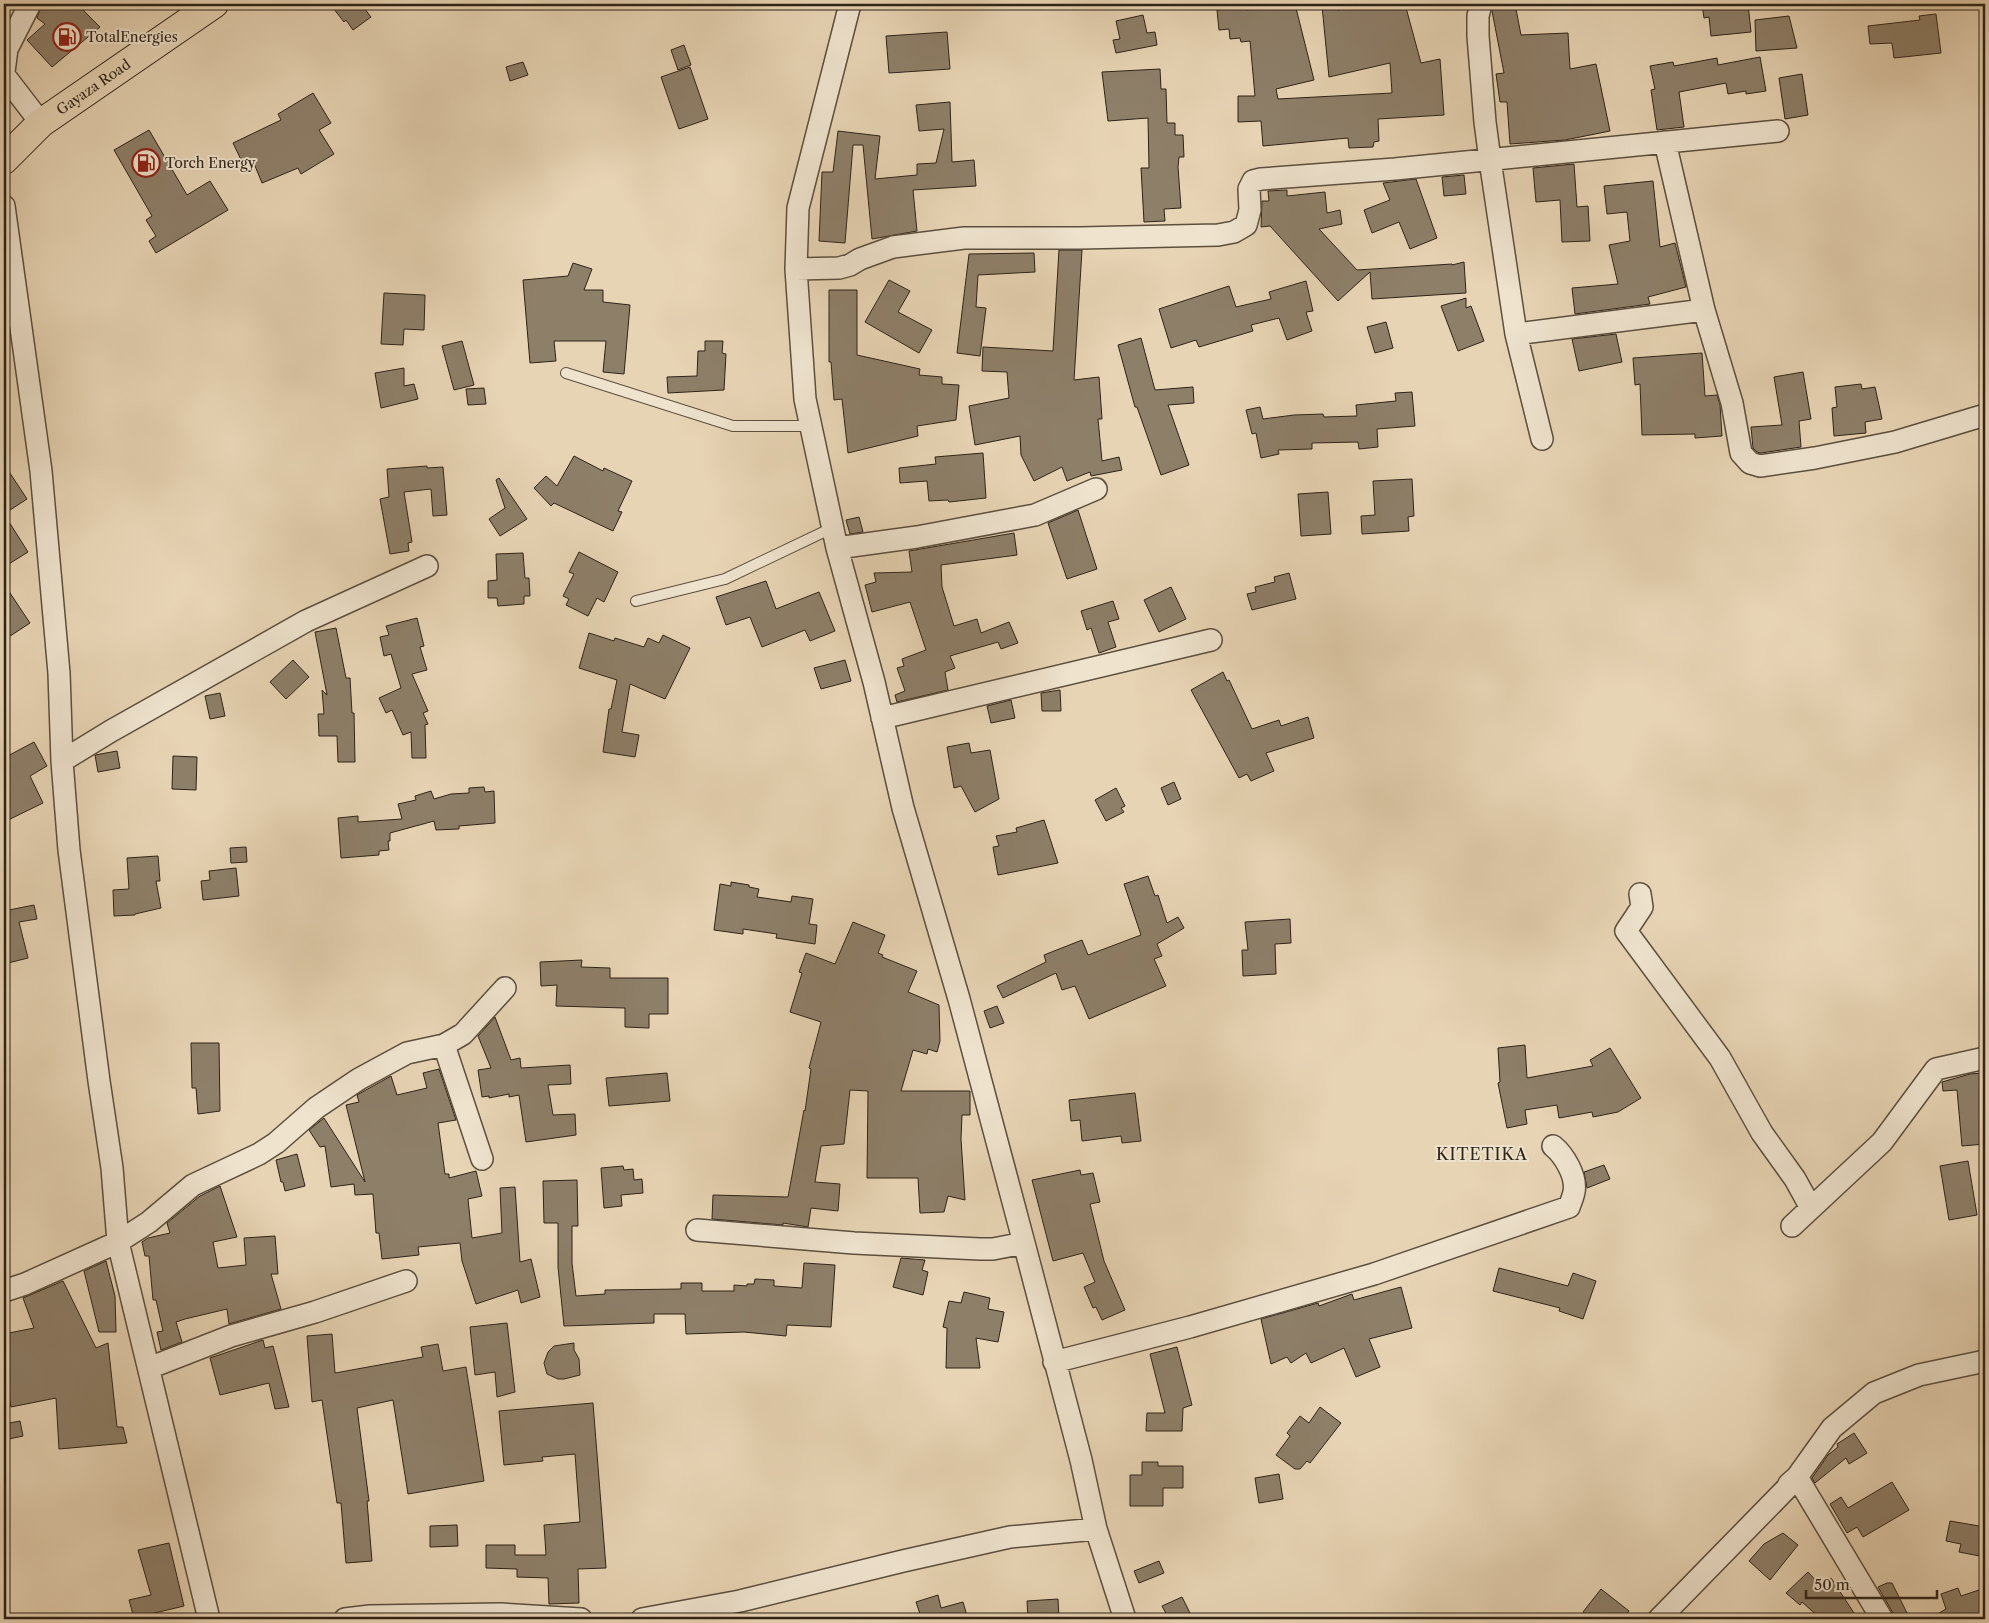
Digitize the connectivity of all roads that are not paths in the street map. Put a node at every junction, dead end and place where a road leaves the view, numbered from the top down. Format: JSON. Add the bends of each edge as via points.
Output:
{"nodes":[{"id":1,"x":30,"y":4,"type":"edge"},
{"id":2,"x":214,"y":4,"type":"edge"},
{"id":3,"x":850,"y":4,"type":"edge"},
{"id":4,"x":1481,"y":4,"type":"edge"},
{"id":5,"x":4,"y":74,"type":"edge"},
{"id":6,"x":41,"y":123,"type":"junction"},
{"id":7,"x":1778,"y":131,"type":"dead end"},
{"id":8,"x":1665,"y":142,"type":"junction"},
{"id":9,"x":4,"y":160,"type":"edge"},
{"id":10,"x":1490,"y":160,"type":"junction"},
{"id":11,"x":4,"y":206,"type":"edge"},
{"id":12,"x":796,"y":270,"type":"junction"},
{"id":13,"x":1704,"y":310,"type":"junction"},
{"id":14,"x":1516,"y":334,"type":"junction"},
{"id":15,"x":566,"y":373,"type":"dead end"},
{"id":16,"x":1985,"y":415,"type":"edge"},
{"id":17,"x":811,"y":426,"type":"junction"},
{"id":18,"x":1542,"y":439,"type":"dead end"},
{"id":19,"x":1096,"y":489,"type":"dead end"},
{"id":20,"x":834,"y":538,"type":"junction"},
{"id":21,"x":427,"y":566,"type":"dead end"},
{"id":22,"x":636,"y":601,"type":"dead end"},
{"id":23,"x":1211,"y":640,"type":"dead end"},
{"id":24,"x":882,"y":718,"type":"junction"},
{"id":25,"x":62,"y":761,"type":"junction"},
{"id":26,"x":1640,"y":894,"type":"dead end"},
{"id":27,"x":504,"y":988,"type":"dead end"},
{"id":28,"x":444,"y":1045,"type":"junction"},
{"id":29,"x":1985,"y":1058,"type":"edge"},
{"id":30,"x":1553,"y":1146,"type":"dead end"},
{"id":31,"x":482,"y":1159,"type":"dead end"},
{"id":32,"x":1811,"y":1208,"type":"junction"},
{"id":33,"x":1792,"y":1226,"type":"dead end"},
{"id":34,"x":697,"y":1230,"type":"dead end"},
{"id":35,"x":118,"y":1242,"type":"junction"},
{"id":36,"x":1024,"y":1243,"type":"junction"},
{"id":37,"x":406,"y":1281,"type":"dead end"},
{"id":38,"x":4,"y":1291,"type":"edge"},
{"id":39,"x":1985,"y":1361,"type":"edge"},
{"id":40,"x":1054,"y":1362,"type":"junction"},
{"id":41,"x":149,"y":1368,"type":"junction"},
{"id":42,"x":1797,"y":1477,"type":"junction"},
{"id":43,"x":1096,"y":1529,"type":"junction"},
{"id":44,"x":209,"y":1619,"type":"edge"},
{"id":45,"x":345,"y":1619,"type":"edge"},
{"id":46,"x":581,"y":1619,"type":"edge"},
{"id":47,"x":642,"y":1619,"type":"edge"},
{"id":48,"x":1125,"y":1619,"type":"edge"},
{"id":49,"x":1659,"y":1619,"type":"edge"},
{"id":50,"x":1882,"y":1619,"type":"edge"}],
"edges":[{"from":1,"to":5,"type":"street","via":[[7,50]]},
{"from":2,"to":6,"type":"main road","name":"Gayaza Road"},
{"from":3,"to":12,"type":"street","via":[[798,208]]},
{"from":4,"to":10,"type":"street","via":[[1478,36]]},
{"from":5,"to":6,"type":"street"},
{"from":6,"to":9,"type":"main road","name":"Gayaza Road"},
{"from":7,"to":8,"type":"street"},
{"from":8,"to":10,"type":"street"},
{"from":8,"to":13,"type":"street"},
{"from":10,"to":12,"type":"street","via":[[1253,181],[1249,189],[1250,210],[1246,225],[1234,232],[1218,235],[964,238],[893,247],[850,266]]},
{"from":10,"to":14,"type":"street"},
{"from":11,"to":25,"type":"street","via":[[41,471],[58,663]]},
{"from":12,"to":17,"type":"street","via":[[805,399]]},
{"from":13,"to":14,"type":"street"},
{"from":13,"to":16,"type":"street","via":[[1732,403],[1741,452],[1750,463],[1769,465],[1895,442]]},
{"from":14,"to":18,"type":"street"},
{"from":15,"to":17,"type":"lane","via":[[733,426]]},
{"from":17,"to":20,"type":"street"},
{"from":19,"to":20,"type":"street","via":[[1035,515],[1020,518],[917,537]]},
{"from":20,"to":22,"type":"lane","via":[[725,579]]},
{"from":20,"to":24,"type":"street"},
{"from":21,"to":25,"type":"street","via":[[306,621]]},
{"from":23,"to":24,"type":"street"},
{"from":24,"to":36,"type":"street","via":[[903,808],[959,999]]},
{"from":25,"to":35,"type":"street","via":[[69,850],[112,1168]]},
{"from":26,"to":32,"type":"street","via":[[1642,907],[1626,931],[1720,1058],[1762,1133]]},
{"from":27,"to":28,"type":"street","via":[[463,1034]]},
{"from":28,"to":31,"type":"street"},
{"from":28,"to":35,"type":"street","via":[[407,1053],[359,1079],[316,1108],[260,1154],[193,1185],[149,1222]]},
{"from":29,"to":32,"type":"street","via":[[1936,1069],[1882,1142]]},
{"from":30,"to":40,"type":"street","via":[[1574,1177],[1569,1207],[1365,1277]]},
{"from":32,"to":33,"type":"street"},
{"from":34,"to":36,"type":"street","via":[[980,1249]]},
{"from":35,"to":38,"type":"street"},
{"from":35,"to":41,"type":"street"},
{"from":36,"to":40,"type":"street"},
{"from":37,"to":41,"type":"street","via":[[231,1336]]},
{"from":39,"to":42,"type":"street","via":[[1919,1376],[1874,1394],[1832,1428]]},
{"from":40,"to":43,"type":"street"},
{"from":41,"to":44,"type":"street"},
{"from":42,"to":49,"type":"street"},
{"from":42,"to":50,"type":"street"},
{"from":43,"to":47,"type":"street","via":[[1010,1537],[740,1601]]},
{"from":43,"to":48,"type":"street"},
{"from":45,"to":46,"type":"street","via":[[501,1614]]}]}
